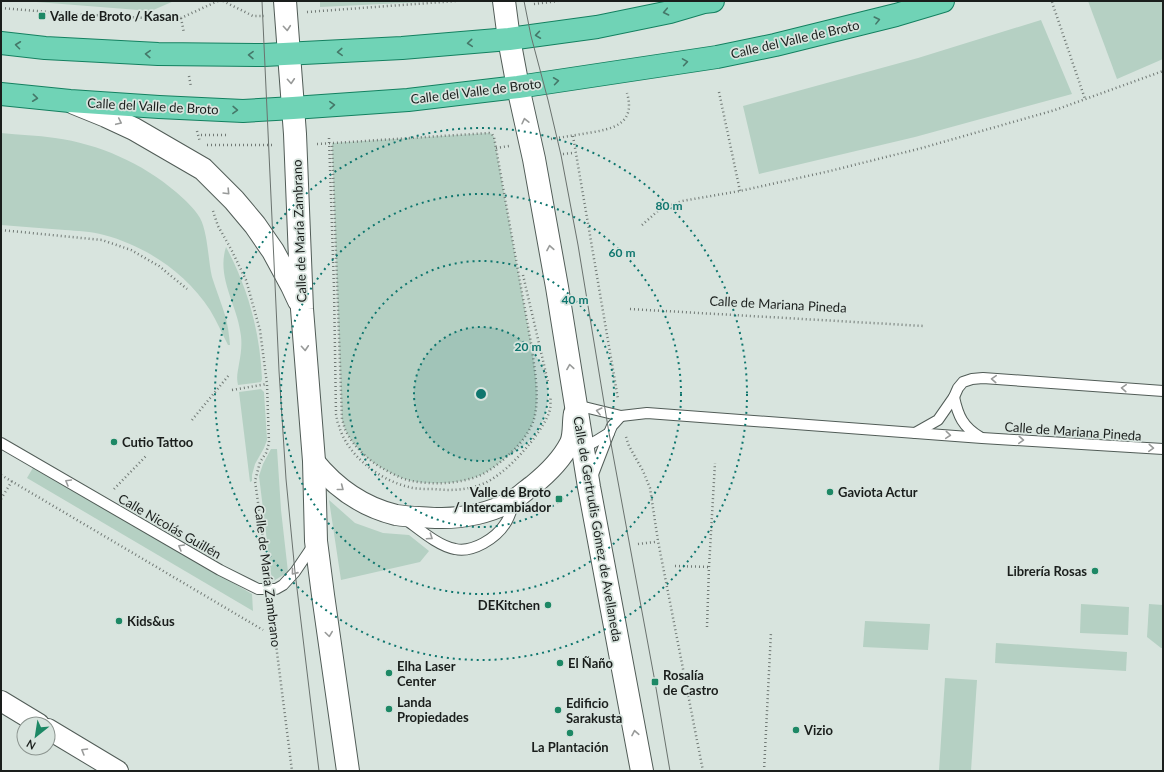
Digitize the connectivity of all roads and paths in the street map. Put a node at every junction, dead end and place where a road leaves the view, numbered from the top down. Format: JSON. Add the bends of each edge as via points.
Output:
{"nodes":[{"id":1,"x":218,"y":1,"type":"edge"},
{"id":2,"x":223,"y":1,"type":"edge"},
{"id":3,"x":456,"y":1,"type":"edge"},
{"id":4,"x":504,"y":1,"type":"edge"},
{"id":5,"x":558,"y":1,"type":"edge"},
{"id":6,"x":703,"y":1,"type":"edge"},
{"id":7,"x":943,"y":1,"type":"edge"},
{"id":8,"x":1052,"y":2,"type":"dead end"},
{"id":9,"x":534,"y":4,"type":"dead end"},
{"id":10,"x":285,"y":7,"type":"edge"},
{"id":11,"x":1,"y":8,"type":"edge"},
{"id":12,"x":181,"y":18,"type":"junction"},
{"id":13,"x":509,"y":39,"type":"junction"},
{"id":14,"x":1,"y":43,"type":"edge"},
{"id":15,"x":187,"y":54,"type":"junction"},
{"id":16,"x":290,"y":54,"type":"junction"},
{"id":17,"x":1163,"y":71,"type":"edge"},
{"id":18,"x":518,"y":87,"type":"junction"},
{"id":19,"x":719,"y":92,"type":"dead end"},
{"id":20,"x":1,"y":94,"type":"edge"},
{"id":21,"x":628,"y":94,"type":"dead end"},
{"id":22,"x":1085,"y":99,"type":"junction"},
{"id":23,"x":70,"y":101,"type":"junction"},
{"id":24,"x":193,"y":108,"type":"junction"},
{"id":25,"x":293,"y":108,"type":"junction"},
{"id":26,"x":329,"y":138,"type":"dead end"},
{"id":27,"x":330,"y":143,"type":"junction"},
{"id":28,"x":296,"y":145,"type":"junction"},
{"id":29,"x":573,"y":153,"type":"dead end"},
{"id":30,"x":563,"y":154,"type":"dead end"},
{"id":31,"x":740,"y":191,"type":"junction"},
{"id":32,"x":212,"y":207,"type":"dead end"},
{"id":33,"x":642,"y":225,"type":"dead end"},
{"id":34,"x":1,"y":230,"type":"edge"},
{"id":35,"x":523,"y":275,"type":"dead end"},
{"id":36,"x":187,"y":289,"type":"dead end"},
{"id":37,"x":630,"y":308,"type":"dead end"},
{"id":38,"x":302,"y":309,"type":"junction"},
{"id":39,"x":924,"y":326,"type":"dead end"},
{"id":40,"x":229,"y":374,"type":"dead end"},
{"id":41,"x":267,"y":384,"type":"junction"},
{"id":42,"x":232,"y":390,"type":"dead end"},
{"id":43,"x":1163,"y":391,"type":"edge"},
{"id":44,"x":954,"y":396,"type":"junction"},
{"id":45,"x":619,"y":402,"type":"dead end"},
{"id":46,"x":576,"y":405,"type":"junction"},
{"id":47,"x":621,"y":416,"type":"junction"},
{"id":48,"x":192,"y":420,"type":"dead end"},
{"id":49,"x":624,"y":432,"type":"dead end"},
{"id":50,"x":915,"y":432,"type":"junction"},
{"id":51,"x":609,"y":433,"type":"junction"},
{"id":52,"x":982,"y":438,"type":"junction"},
{"id":53,"x":1,"y":443,"type":"edge"},
{"id":54,"x":583,"y":448,"type":"junction"},
{"id":55,"x":1163,"y":449,"type":"edge"},
{"id":56,"x":147,"y":455,"type":"dead end"},
{"id":57,"x":562,"y":456,"type":"junction"},
{"id":58,"x":314,"y":461,"type":"junction"},
{"id":59,"x":715,"y":463,"type":"dead end"},
{"id":60,"x":1,"y":475,"type":"edge"},
{"id":61,"x":12,"y":481,"type":"junction"},
{"id":62,"x":589,"y":487,"type":"junction"},
{"id":63,"x":110,"y":493,"type":"dead end"},
{"id":64,"x":1,"y":499,"type":"edge"},
{"id":65,"x":514,"y":499,"type":"junction"},
{"id":66,"x":398,"y":515,"type":"junction"},
{"id":67,"x":316,"y":541,"type":"junction"},
{"id":68,"x":655,"y":542,"type":"dead end"},
{"id":69,"x":638,"y":544,"type":"dead end"},
{"id":70,"x":675,"y":566,"type":"dead end"},
{"id":71,"x":709,"y":567,"type":"junction"},
{"id":72,"x":270,"y":589,"type":"junction"},
{"id":73,"x":708,"y":627,"type":"dead end"},
{"id":74,"x":264,"y":630,"type":"dead end"},
{"id":75,"x":772,"y":632,"type":"dead end"},
{"id":76,"x":1,"y":701,"type":"edge"},
{"id":77,"x":26,"y":716,"type":"edge"},
{"id":78,"x":56,"y":734,"type":"edge"},
{"id":79,"x":118,"y":771,"type":"edge"},
{"id":80,"x":292,"y":771,"type":"edge"},
{"id":81,"x":348,"y":771,"type":"edge"},
{"id":82,"x":642,"y":771,"type":"edge"},
{"id":83,"x":704,"y":771,"type":"edge"},
{"id":84,"x":764,"y":771,"type":"edge"}],
"edges":[{"from":1,"to":12,"type":"path"},
{"from":2,"to":10,"type":"path","via":[[253,16]]},
{"from":3,"to":10,"type":"path"},
{"from":4,"to":13,"type":"main road","name":"Calle de Gertrudis Gómez de Avellaneda"},
{"from":5,"to":9,"type":"path"},
{"from":6,"to":13,"type":"main road","one_way":true,"via":[[670,12],[597,27]]},
{"from":18,"to":7,"type":"main road","name":"Calle del Valle de Broto","one_way":true,"via":[[717,57],[889,17]]},
{"from":8,"to":22,"type":"path"},
{"from":10,"to":16,"type":"main road","name":"Calle de María Zambrano","one_way":true},
{"from":11,"to":12,"type":"path","via":[[166,20]]},
{"from":12,"to":15,"type":"path"},
{"from":13,"to":16,"type":"main road","one_way":true},
{"from":13,"to":18,"type":"main road","name":"Calle de Gertrudis Gómez de Avellaneda"},
{"from":15,"to":14,"type":"main road","one_way":true,"via":[[45,48]]},
{"from":16,"to":15,"type":"main road","one_way":true},
{"from":15,"to":24,"type":"path"},
{"from":16,"to":25,"type":"main road","name":"Calle de María Zambrano","one_way":true},
{"from":17,"to":22,"type":"path"},
{"from":25,"to":18,"type":"main road","name":"Calle del Valle de Broto","one_way":true,"via":[[408,100]]},
{"from":46,"to":18,"type":"main road","name":"Calle de Gertrudis Gómez de Avellaneda","one_way":true,"via":[[557,287]]},
{"from":19,"to":31,"type":"path"},
{"from":20,"to":23,"type":"main road","name":"Calle del Valle de Broto","one_way":true},
{"from":21,"to":45,"type":"path","via":[[629,110],[620,124],[602,131],[574,136]]},
{"from":22,"to":31,"type":"path","via":[[922,148]]},
{"from":23,"to":24,"type":"main road","name":"Calle del Valle de Broto"},
{"from":23,"to":38,"type":"main road","one_way":true,"via":[[134,129],[203,169],[234,200],[269,244]]},
{"from":24,"to":25,"type":"main road","name":"Calle del Valle de Broto","one_way":true,"via":[[243,111]]},
{"from":24,"to":28,"type":"path","via":[[202,144]]},
{"from":25,"to":28,"type":"main road","name":"Calle de María Zambrano"},
{"from":26,"to":27,"type":"path"},
{"from":27,"to":27,"type":"path","via":[[342,420],[346,433],[375,464],[411,481],[448,483],[481,475],[513,452],[523,440],[533,420],[537,399],[536,376],[494,137],[489,133]]},
{"from":27,"to":28,"type":"path"},
{"from":27,"to":35,"type":"path","via":[[336,414],[344,439],[368,467],[382,477],[412,488],[444,490],[473,487],[485,483],[508,467],[540,430],[550,409],[551,396]]},
{"from":28,"to":38,"type":"main road","name":"Calle de María Zambrano"},
{"from":29,"to":30,"type":"path"},
{"from":31,"to":33,"type":"path","via":[[682,201],[659,210]]},
{"from":32,"to":41,"type":"path","name":"Calle de María Zambrano","via":[[218,226],[246,280],[260,330]]},
{"from":34,"to":36,"type":"path","via":[[102,240],[131,250],[159,266]]},
{"from":37,"to":39,"type":"path","name":"Calle de Mariana Pineda"},
{"from":38,"to":58,"type":"main road","name":"Calle de María Zambrano","one_way":true},
{"from":40,"to":48,"type":"path"},
{"from":41,"to":42,"type":"path"},
{"from":41,"to":72,"type":"path","name":"Calle de María Zambrano","via":[[269,443],[255,481]]},
{"from":43,"to":44,"type":"lane","one_way":true,"via":[[983,378],[964,382]]},
{"from":44,"to":50,"type":"lane","via":[[938,420]]},
{"from":44,"to":52,"type":"lane","via":[[962,421],[971,432]]},
{"from":47,"to":46,"type":"lane","name":"Calle de Mariana Pineda","one_way":true},
{"from":46,"to":54,"type":"main road","name":"Calle de Gertrudis Gómez de Avellaneda"},
{"from":46,"to":57,"type":"street","name":"Calle de Gertrudis Gómez de Avellaneda","via":[[570,442]]},
{"from":47,"to":50,"type":"lane","name":"Calle de Mariana Pineda","via":[[647,414]]},
{"from":47,"to":51,"type":"lane"},
{"from":49,"to":83,"type":"path","via":[[650,488],[658,541]]},
{"from":50,"to":52,"type":"lane","name":"Calle de Mariana Pineda","one_way":true},
{"from":51,"to":54,"type":"lane"},
{"from":51,"to":62,"type":"lane"},
{"from":52,"to":55,"type":"lane","name":"Calle de Mariana Pineda","one_way":true},
{"from":72,"to":53,"type":"lane","name":"Calle Nicolás Guillén","one_way":true,"via":[[258,588],[220,570]]},
{"from":54,"to":57,"type":"lane"},
{"from":54,"to":62,"type":"main road","name":"Calle de Gertrudis Gómez de Avellaneda"},
{"from":56,"to":63,"type":"path"},
{"from":57,"to":65,"type":"street","name":"Calle de Gertrudis Gómez de Avellaneda","via":[[547,474]]},
{"from":58,"to":66,"type":"street","one_way":true,"via":[[323,473],[350,495],[383,511]]},
{"from":58,"to":67,"type":"main road","name":"Calle de María Zambrano"},
{"from":59,"to":71,"type":"path"},
{"from":60,"to":61,"type":"path"},
{"from":61,"to":64,"type":"path"},
{"from":61,"to":74,"type":"path"},
{"from":82,"to":62,"type":"main road","name":"Calle de Gertrudis Gómez de Avellaneda","one_way":true},
{"from":65,"to":66,"type":"street","name":"Calle de Gertrudis Gómez de Avellaneda","via":[[482,513],[462,517]]},
{"from":66,"to":65,"type":"lane","one_way":true,"via":[[446,546],[456,550],[472,548],[500,530],[512,511]]},
{"from":67,"to":72,"type":"lane","one_way":true,"via":[[283,585]]},
{"from":67,"to":81,"type":"main road","name":"Calle de María Zambrano","one_way":true},
{"from":68,"to":69,"type":"path"},
{"from":70,"to":71,"type":"path"},
{"from":71,"to":73,"type":"path"},
{"from":72,"to":80,"type":"path","name":"Calle de María Zambrano"},
{"from":75,"to":84,"type":"path"},
{"from":76,"to":77,"type":"street"},
{"from":79,"to":78,"type":"street","one_way":true}]}
